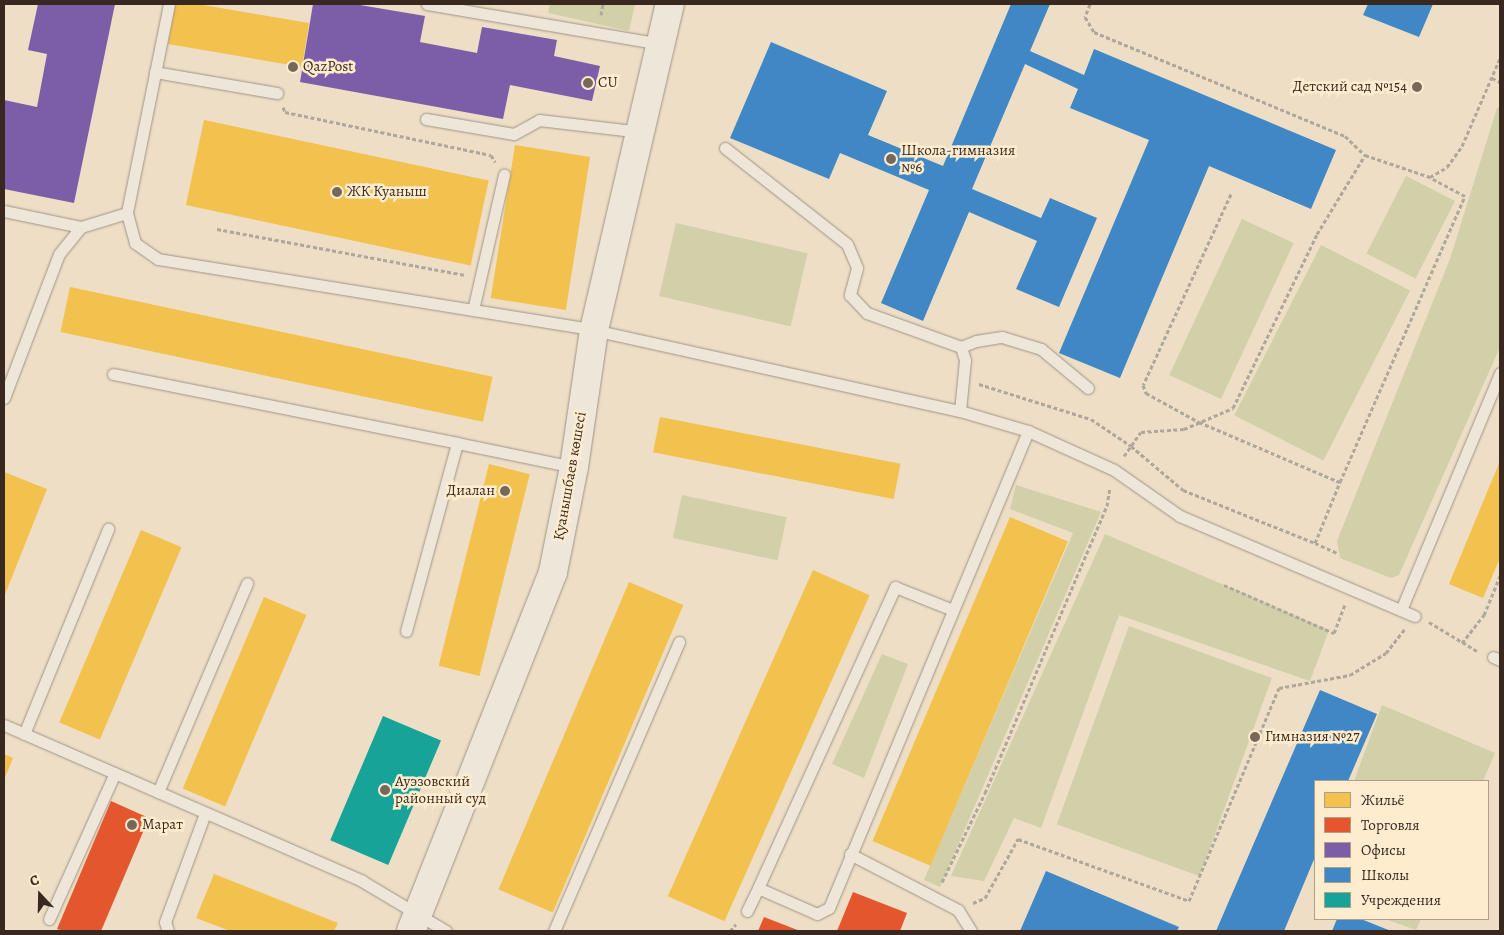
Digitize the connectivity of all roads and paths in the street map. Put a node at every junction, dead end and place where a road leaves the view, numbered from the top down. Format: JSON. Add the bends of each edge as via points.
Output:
{"nodes":[{"id":1,"x":169,"y":4,"type":"edge"},
{"id":2,"x":427,"y":4,"type":"edge"},
{"id":3,"x":670,"y":4,"type":"edge"},
{"id":4,"x":1090,"y":4,"type":"edge"},
{"id":5,"x":457,"y":6,"type":"edge"},
{"id":6,"x":662,"y":44,"type":"junction"},
{"id":7,"x":1500,"y":58,"type":"edge"},
{"id":8,"x":155,"y":72,"type":"junction"},
{"id":9,"x":1492,"y":78,"type":"junction"},
{"id":10,"x":1500,"y":82,"type":"edge"},
{"id":11,"x":278,"y":93,"type":"dead end"},
{"id":12,"x":285,"y":112,"type":"dead end"},
{"id":13,"x":426,"y":120,"type":"dead end"},
{"id":14,"x":641,"y":132,"type":"junction"},
{"id":15,"x":725,"y":148,"type":"dead end"},
{"id":16,"x":1365,"y":155,"type":"junction"},
{"id":17,"x":504,"y":175,"type":"joint"},
{"id":18,"x":1430,"y":177,"type":"junction"},
{"id":19,"x":1231,"y":194,"type":"dead end"},
{"id":20,"x":4,"y":211,"type":"edge"},
{"id":21,"x":127,"y":213,"type":"junction"},
{"id":22,"x":81,"y":227,"type":"junction"},
{"id":23,"x":216,"y":229,"type":"dead end"},
{"id":24,"x":480,"y":278,"type":"junction"},
{"id":25,"x":473,"y":310,"type":"junction"},
{"id":26,"x":594,"y":330,"type":"junction"},
{"id":27,"x":961,"y":347,"type":"junction"},
{"id":28,"x":1500,"y":373,"type":"edge"},
{"id":29,"x":113,"y":374,"type":"dead end"},
{"id":30,"x":964,"y":380,"type":"junction"},
{"id":31,"x":1088,"y":388,"type":"dead end"},
{"id":32,"x":4,"y":398,"type":"edge"},
{"id":33,"x":960,"y":411,"type":"junction"},
{"id":34,"x":1199,"y":422,"type":"junction"},
{"id":35,"x":1028,"y":430,"type":"junction"},
{"id":36,"x":457,"y":443,"type":"junction"},
{"id":37,"x":1131,"y":446,"type":"junction"},
{"id":38,"x":574,"y":467,"type":"junction"},
{"id":39,"x":1114,"y":470,"type":"junction"},
{"id":40,"x":1340,"y":482,"type":"junction"},
{"id":41,"x":108,"y":529,"type":"dead end"},
{"id":42,"x":1315,"y":543,"type":"junction"},
{"id":43,"x":1337,"y":553,"type":"dead end"},
{"id":44,"x":1500,"y":576,"type":"edge"},
{"id":45,"x":247,"y":583,"type":"dead end"},
{"id":46,"x":1224,"y":585,"type":"dead end"},
{"id":47,"x":953,"y":610,"type":"junction"},
{"id":48,"x":1400,"y":610,"type":"junction"},
{"id":49,"x":1342,"y":612,"type":"dead end"},
{"id":50,"x":1415,"y":616,"type":"junction"},
{"id":51,"x":406,"y":632,"type":"dead end"},
{"id":52,"x":679,"y":642,"type":"dead end"},
{"id":53,"x":1462,"y":643,"type":"junction"},
{"id":54,"x":1469,"y":648,"type":"dead end"},
{"id":55,"x":4,"y":725,"type":"edge"},
{"id":56,"x":24,"y":734,"type":"junction"},
{"id":57,"x":115,"y":773,"type":"junction"},
{"id":58,"x":158,"y":792,"type":"junction"},
{"id":59,"x":205,"y":813,"type":"junction"},
{"id":60,"x":850,"y":854,"type":"junction"},
{"id":61,"x":758,"y":888,"type":"junction"},
{"id":62,"x":935,"y":896,"type":"junction"},
{"id":63,"x":958,"y":910,"type":"junction"},
{"id":64,"x":747,"y":911,"type":"dead end"},
{"id":65,"x":49,"y":919,"type":"dead end"},
{"id":66,"x":414,"y":923,"type":"edge"},
{"id":67,"x":168,"y":931,"type":"edge"},
{"id":68,"x":446,"y":931,"type":"edge"},
{"id":69,"x":554,"y":931,"type":"edge"},
{"id":70,"x":971,"y":931,"type":"edge"}],
"edges":[{"from":1,"to":8,"type":"lane"},
{"from":2,"to":5,"type":"lane"},
{"from":3,"to":6,"type":"street","name":"Қуанышбаев көшесі"},
{"from":4,"to":16,"type":"path","via":[[1084,17],[1094,32],[1345,136]]},
{"from":5,"to":6,"type":"lane"},
{"from":6,"to":14,"type":"street","name":"Қуанышбаев көшесі"},
{"from":7,"to":9,"type":"path"},
{"from":8,"to":11,"type":"lane"},
{"from":8,"to":21,"type":"lane"},
{"from":9,"to":10,"type":"path"},
{"from":9,"to":18,"type":"path","via":[[1462,146],[1447,167]]},
{"from":12,"to":17,"type":"path","via":[[491,155]]},
{"from":13,"to":14,"type":"lane","via":[[514,134],[539,120]]},
{"from":14,"to":26,"type":"street","name":"Қуанышбаев көшесі"},
{"from":15,"to":27,"type":"lane","via":[[847,244],[857,268],[850,294],[867,313]]},
{"from":16,"to":18,"type":"path"},
{"from":16,"to":34,"type":"path","via":[[1317,234],[1233,408]]},
{"from":17,"to":24,"type":"lane"},
{"from":18,"to":40,"type":"path","via":[[1465,196]]},
{"from":19,"to":34,"type":"path","via":[[1143,385],[1146,393]]},
{"from":20,"to":22,"type":"lane"},
{"from":21,"to":22,"type":"lane"},
{"from":21,"to":25,"type":"lane","via":[[135,243],[158,259]]},
{"from":22,"to":32,"type":"lane","via":[[59,254]]},
{"from":23,"to":24,"type":"path"},
{"from":24,"to":25,"type":"lane"},
{"from":25,"to":26,"type":"lane"},
{"from":26,"to":33,"type":"lane"},
{"from":26,"to":38,"type":"street","name":"Қуанышбаев көшесі"},
{"from":27,"to":30,"type":"lane","via":[[965,360]]},
{"from":27,"to":31,"type":"lane","via":[[1002,337],[1042,349]]},
{"from":28,"to":48,"type":"lane"},
{"from":29,"to":36,"type":"lane"},
{"from":30,"to":33,"type":"lane"},
{"from":30,"to":37,"type":"path","via":[[1048,403],[1091,419]]},
{"from":33,"to":35,"type":"lane"},
{"from":34,"to":37,"type":"path","via":[[1184,429],[1141,432]]},
{"from":34,"to":40,"type":"path"},
{"from":35,"to":39,"type":"lane"},
{"from":35,"to":47,"type":"lane"},
{"from":36,"to":38,"type":"lane"},
{"from":36,"to":51,"type":"lane"},
{"from":37,"to":39,"type":"path"},
{"from":37,"to":42,"type":"path","via":[[1183,490]]},
{"from":38,"to":66,"type":"street","name":"Қуанышбаев көшесі","via":[[553,572]]},
{"from":39,"to":48,"type":"lane","via":[[1180,516]]},
{"from":39,"to":62,"type":"path","via":[[1107,506],[985,793]]},
{"from":40,"to":42,"type":"path"},
{"from":41,"to":56,"type":"lane"},
{"from":42,"to":43,"type":"path"},
{"from":44,"to":53,"type":"path","via":[[1484,615]]},
{"from":45,"to":58,"type":"lane"},
{"from":46,"to":49,"type":"path","via":[[1334,633]]},
{"from":47,"to":60,"type":"lane"},
{"from":47,"to":61,"type":"lane","via":[[895,587]]},
{"from":48,"to":50,"type":"lane"},
{"from":50,"to":53,"type":"path"},
{"from":50,"to":63,"type":"path","via":[[1386,653],[1350,675],[1279,688],[1190,901],[1018,839],[984,898]]},
{"from":52,"to":69,"type":"lane"},
{"from":53,"to":54,"type":"path"},
{"from":55,"to":56,"type":"lane"},
{"from":56,"to":57,"type":"lane"},
{"from":57,"to":58,"type":"lane"},
{"from":57,"to":65,"type":"lane"},
{"from":58,"to":59,"type":"lane"},
{"from":59,"to":66,"type":"lane","via":[[362,881]]},
{"from":59,"to":67,"type":"lane","via":[[165,922]]},
{"from":60,"to":61,"type":"lane","via":[[829,908],[824,913],[817,914]]},
{"from":60,"to":62,"type":"lane"},
{"from":61,"to":64,"type":"lane"},
{"from":62,"to":63,"type":"lane"},
{"from":63,"to":70,"type":"lane"},
{"from":66,"to":68,"type":"lane"}]}
